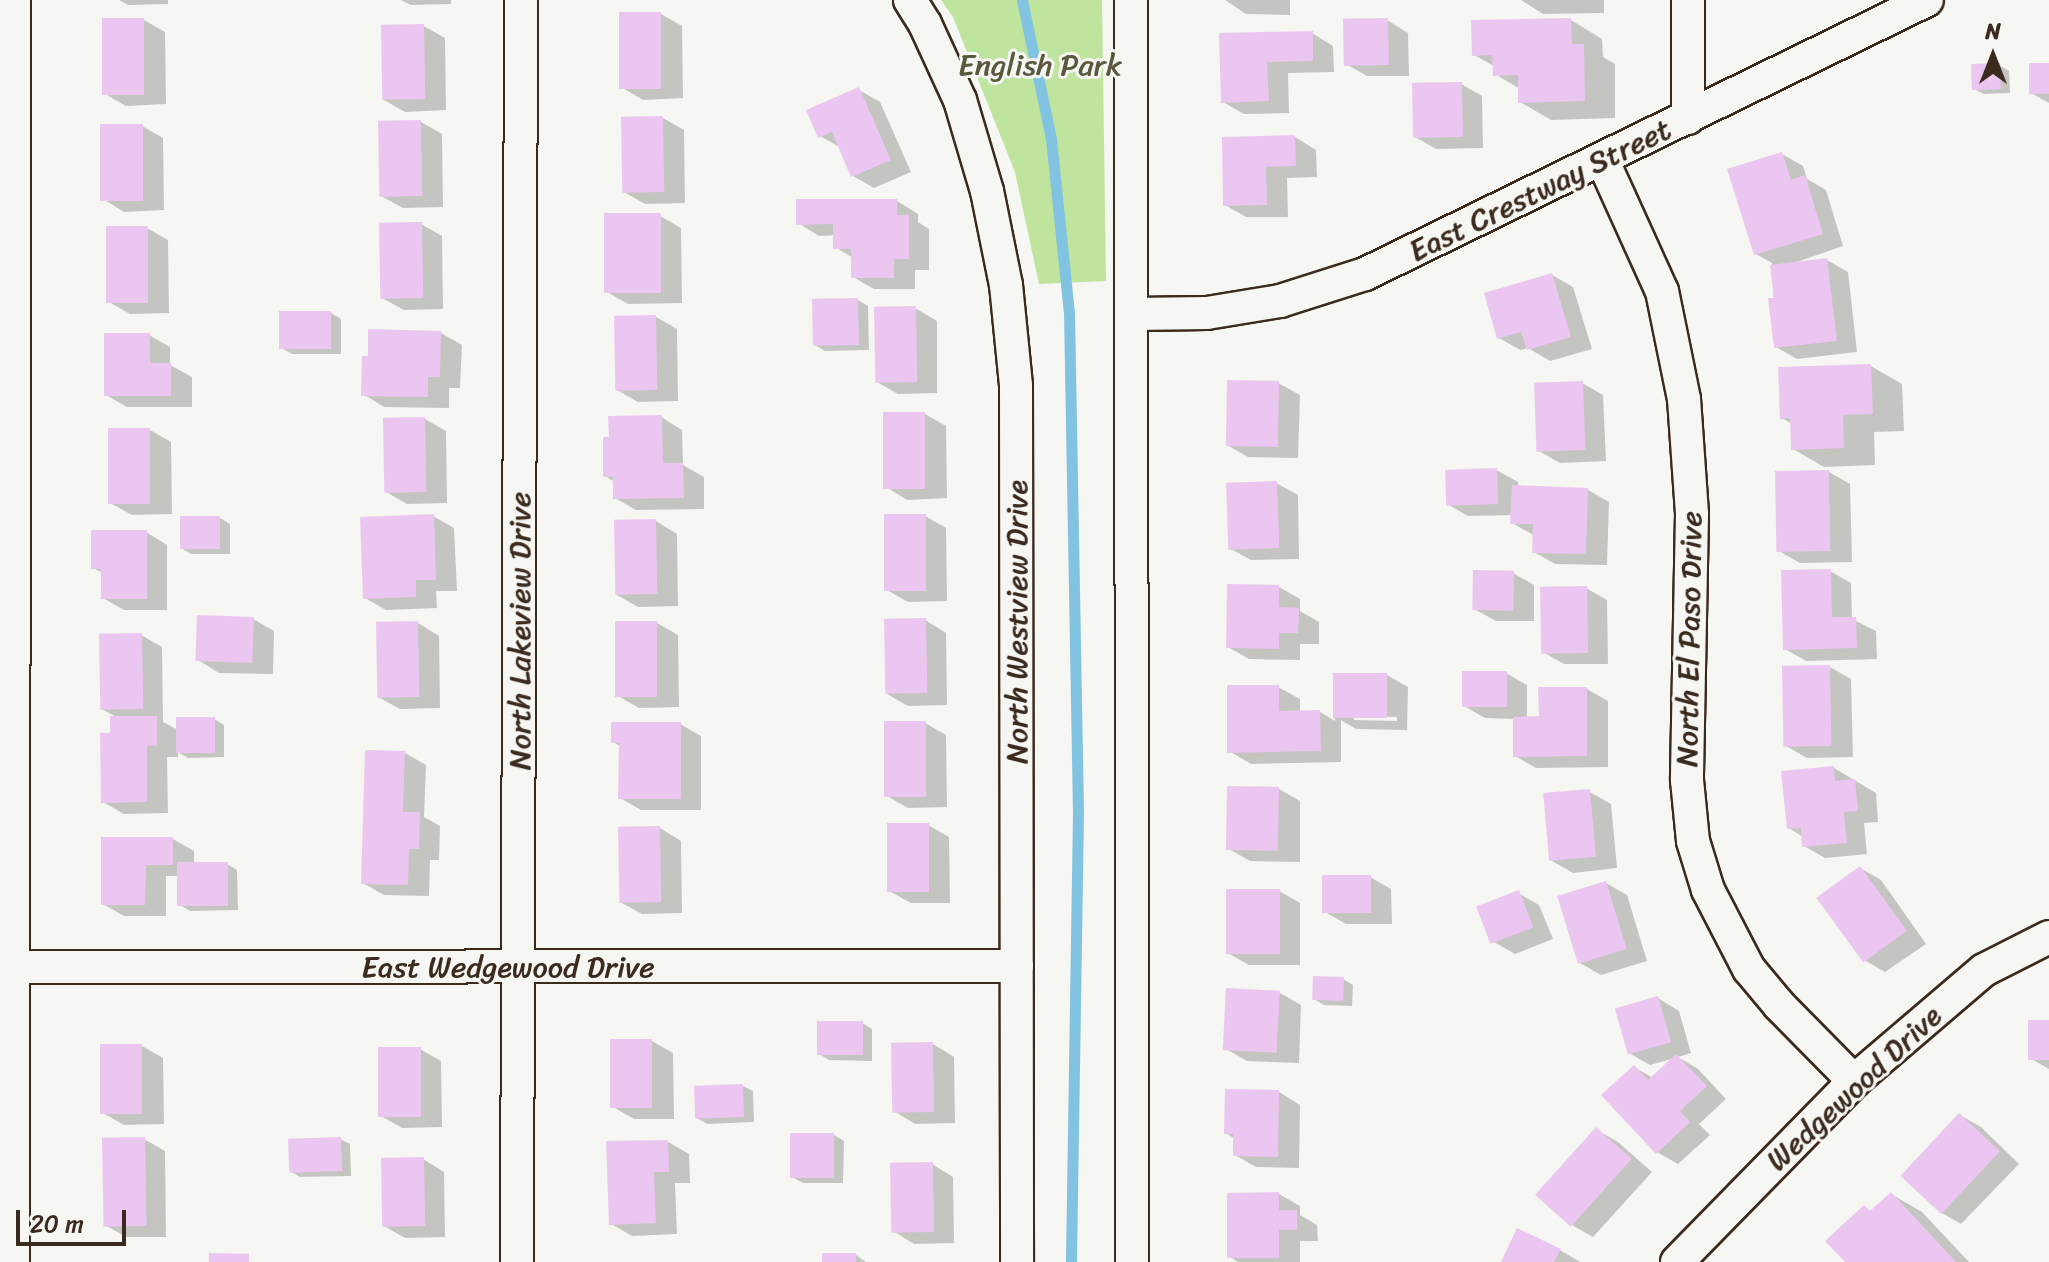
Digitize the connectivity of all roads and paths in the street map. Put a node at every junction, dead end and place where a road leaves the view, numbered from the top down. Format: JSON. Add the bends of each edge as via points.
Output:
{"nodes":[{"id":1,"x":14,"y":0,"type":"edge"},
{"id":2,"x":521,"y":0,"type":"edge"},
{"id":3,"x":910,"y":0,"type":"edge"},
{"id":4,"x":1131,"y":0,"type":"edge"},
{"id":5,"x":1688,"y":0,"type":"edge"},
{"id":6,"x":1927,"y":0,"type":"edge"},
{"id":7,"x":1688,"y":118,"type":"junction"},
{"id":8,"x":1602,"y":159,"type":"junction"},
{"id":9,"x":1133,"y":314,"type":"junction"},
{"id":10,"x":2049,"y":937,"type":"edge"},
{"id":11,"x":1017,"y":966,"type":"junction"},
{"id":12,"x":7,"y":967,"type":"edge"},
{"id":13,"x":519,"y":967,"type":"junction"},
{"id":14,"x":1854,"y":1081,"type":"junction"},
{"id":15,"x":13,"y":1262,"type":"edge"},
{"id":16,"x":517,"y":1262,"type":"edge"},
{"id":17,"x":1017,"y":1262,"type":"edge"},
{"id":18,"x":1132,"y":1262,"type":"edge"},
{"id":19,"x":1677,"y":1262,"type":"edge"}],
"edges":[{"from":1,"to":12,"type":"street"},
{"from":2,"to":13,"type":"street","name":"North Lakeview Drive"},
{"from":3,"to":11,"type":"street","name":"North Westview Drive","via":[[960,100],[987,191],[1006,285],[1018,454]]},
{"from":4,"to":9,"type":"street"},
{"from":5,"to":7,"type":"street"},
{"from":6,"to":7,"type":"street","name":"East Crestway Street"},
{"from":7,"to":8,"type":"street","name":"East Crestway Street"},
{"from":8,"to":9,"type":"street","name":"East Crestway Street","via":[[1328,288],[1207,313]]},
{"from":8,"to":14,"type":"street","name":"North El Paso Drive","via":[[1662,291],[1684,399],[1692,514],[1687,780],[1693,841],[1708,890],[1749,969]]},
{"from":9,"to":18,"type":"street"},
{"from":10,"to":14,"type":"street","name":"Wedgewood Drive","via":[[1984,970]]},
{"from":11,"to":13,"type":"street","name":"East Wedgewood Drive"},
{"from":11,"to":17,"type":"street","name":"North Westview Drive"},
{"from":12,"to":13,"type":"street","name":"East Wedgewood Drive"},
{"from":12,"to":15,"type":"street"},
{"from":13,"to":16,"type":"street","name":"North Lakeview Drive"},
{"from":14,"to":19,"type":"street","name":"Wedgewood Drive"}]}
